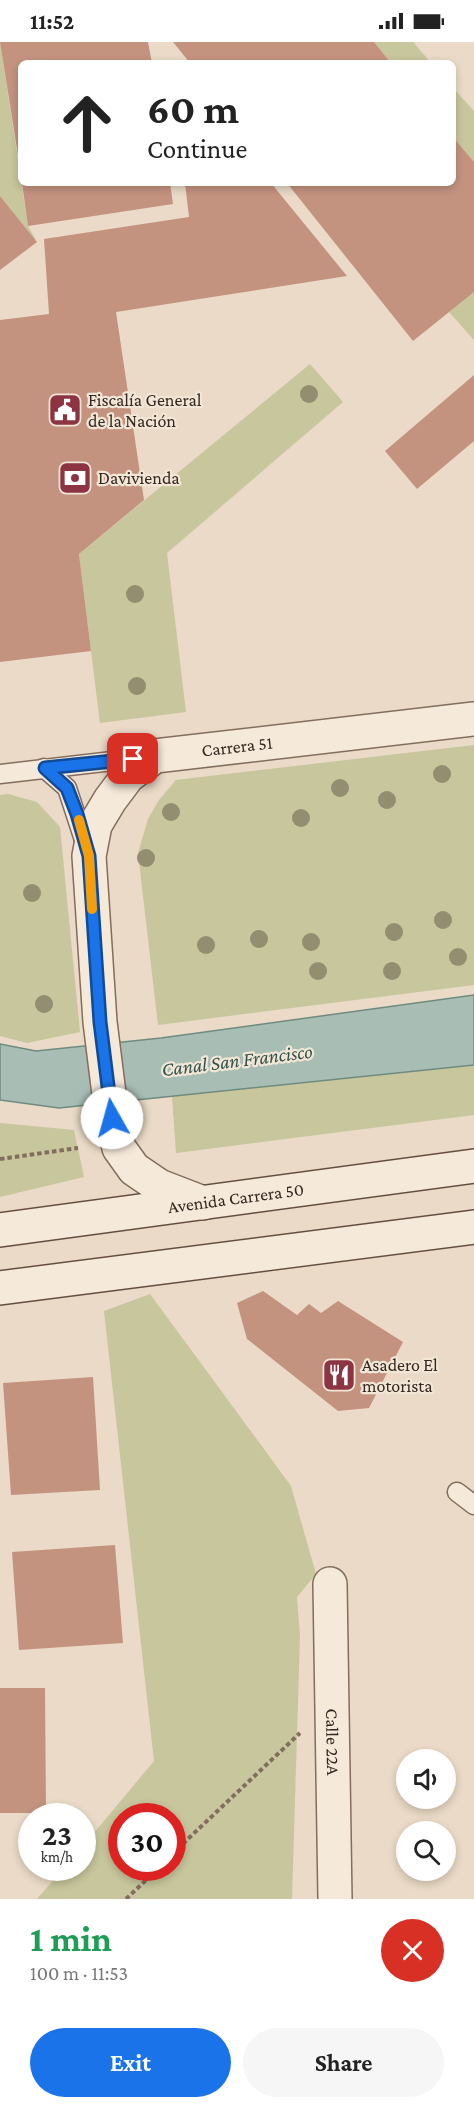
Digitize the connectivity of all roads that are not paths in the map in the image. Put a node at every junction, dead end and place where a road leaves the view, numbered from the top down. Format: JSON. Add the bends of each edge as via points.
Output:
{"nodes":[{"id":1,"x":474,"y":719,"type":"edge"},
{"id":2,"x":155,"y":756,"type":"junction"},
{"id":3,"x":45,"y":768,"type":"junction"},
{"id":4,"x":0,"y":774,"type":"edge"},
{"id":5,"x":89,"y":856,"type":"junction"},
{"id":6,"x":474,"y":1166,"type":"edge"},
{"id":7,"x":203,"y":1203,"type":"junction"},
{"id":8,"x":474,"y":1227,"type":"edge"},
{"id":9,"x":0,"y":1230,"type":"edge"},
{"id":10,"x":0,"y":1287,"type":"edge"},
{"id":11,"x":457,"y":1492,"type":"dead end"},
{"id":12,"x":474,"y":1505,"type":"edge"},
{"id":13,"x":330,"y":1584,"type":"dead end"},
{"id":14,"x":335,"y":1899,"type":"edge"}],
"edges":[{"from":1,"to":2,"type":"street","name":"Carrera 51"},
{"from":2,"to":3,"type":"lane","name":"Carrera 51"},
{"from":2,"to":5,"type":"street","via":[[128,776],[110,800],[95,825]]},
{"from":3,"to":4,"type":"lane","name":"Carrera 51"},
{"from":3,"to":5,"type":"lane","via":[[67,788]]},
{"from":5,"to":7,"type":"street","via":[[100,1022],[119,1148],[134,1169],[159,1186]]},
{"from":6,"to":7,"type":"street","name":"Avenida Carrera 50"},
{"from":7,"to":9,"type":"street","name":"Avenida Carrera 50"},
{"from":8,"to":10,"type":"street"},
{"from":11,"to":12,"type":"lane"},
{"from":13,"to":14,"type":"street","name":"Calle 22A"}]}
